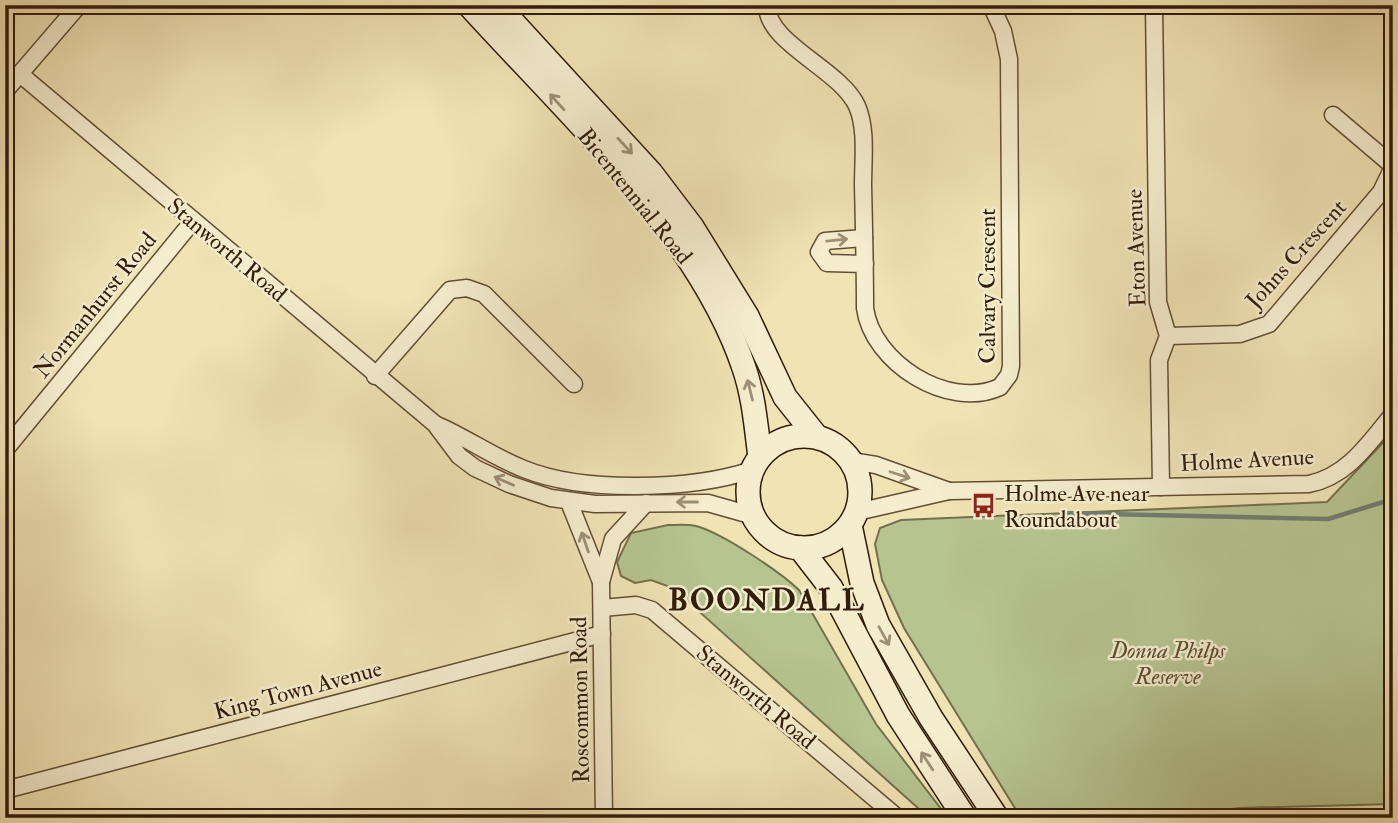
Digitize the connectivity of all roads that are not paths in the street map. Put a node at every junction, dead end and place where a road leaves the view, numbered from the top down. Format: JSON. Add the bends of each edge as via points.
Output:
{"nodes":[{"id":1,"x":79,"y":5,"type":"edge"},
{"id":2,"x":469,"y":5,"type":"edge"},
{"id":3,"x":497,"y":5,"type":"edge"},
{"id":4,"x":767,"y":5,"type":"edge"},
{"id":5,"x":991,"y":5,"type":"edge"},
{"id":6,"x":1154,"y":5,"type":"edge"},
{"id":7,"x":20,"y":74,"type":"junction"},
{"id":8,"x":5,"y":91,"type":"edge"},
{"id":9,"x":1333,"y":115,"type":"dead end"},
{"id":10,"x":1393,"y":167,"type":"edge"},
{"id":11,"x":193,"y":221,"type":"junction"},
{"id":12,"x":864,"y":238,"type":"junction"},
{"id":13,"x":864,"y":264,"type":"junction"},
{"id":14,"x":1168,"y":336,"type":"junction"},
{"id":15,"x":375,"y":376,"type":"junction"},
{"id":16,"x":574,"y":384,"type":"dead end"},
{"id":17,"x":1393,"y":414,"type":"edge"},
{"id":18,"x":435,"y":424,"type":"junction"},
{"id":19,"x":816,"y":436,"type":"junction"},
{"id":20,"x":5,"y":450,"type":"edge"},
{"id":21,"x":851,"y":461,"type":"junction"},
{"id":22,"x":756,"y":464,"type":"junction"},
{"id":23,"x":1161,"y":487,"type":"junction"},
{"id":24,"x":949,"y":491,"type":"junction"},
{"id":25,"x":569,"y":502,"type":"junction"},
{"id":26,"x":646,"y":503,"type":"junction"},
{"id":27,"x":754,"y":516,"type":"junction"},
{"id":28,"x":854,"y":519,"type":"junction"},
{"id":29,"x":800,"y":548,"type":"junction"},
{"id":30,"x":601,"y":582,"type":"junction"},
{"id":31,"x":602,"y":608,"type":"junction"},
{"id":32,"x":602,"y":634,"type":"junction"},
{"id":33,"x":5,"y":790,"type":"edge"},
{"id":34,"x":604,"y":818,"type":"edge"},
{"id":35,"x":898,"y":818,"type":"edge"},
{"id":36,"x":965,"y":818,"type":"edge"},
{"id":37,"x":997,"y":818,"type":"edge"}],
"edges":[{"from":1,"to":7,"type":"street"},
{"from":22,"to":2,"type":"main road","name":"Bicentennial Road","one_way":true,"via":[[754,407],[738,351],[683,250],[623,174]]},
{"from":3,"to":19,"type":"main road","name":"Bicentennial Road","one_way":true,"via":[[651,173],[692,227],[747,316],[785,397]]},
{"from":4,"to":12,"type":"street","name":"Calvary Crescent","via":[[770,23],[842,85],[858,110],[863,139]]},
{"from":5,"to":13,"type":"street","name":"Calvary Crescent","via":[[1009,59],[1011,366],[1006,382],[987,391],[949,390],[893,360],[876,342],[867,322]]},
{"from":6,"to":14,"type":"street","name":"Eton Avenue","via":[[1158,302]]},
{"from":7,"to":8,"type":"street"},
{"from":7,"to":11,"type":"street","name":"Stanworth Road"},
{"from":9,"to":10,"type":"street"},
{"from":10,"to":14,"type":"street","name":"Johns Crescent","via":[[1381,192],[1269,324],[1240,334]]},
{"from":11,"to":15,"type":"street","name":"Stanworth Road"},
{"from":11,"to":20,"type":"street","name":"Normanhurst Road"},
{"from":12,"to":13,"type":"street","name":"Calvary Crescent"},
{"from":13,"to":12,"type":"street","one_way":true,"via":[[827,263],[819,252],[825,241]]},
{"from":14,"to":23,"type":"street","name":"Eton Avenue","via":[[1159,360]]},
{"from":15,"to":16,"type":"street","via":[[450,290],[467,288],[484,294]]},
{"from":15,"to":18,"type":"street","name":"Stanworth Road"},
{"from":17,"to":23,"type":"street","name":"Holme Avenue","via":[[1345,468],[1317,483]]},
{"from":18,"to":22,"type":"street","name":"Stanworth Road","via":[[525,470],[576,482],[692,483],[722,480]]},
{"from":25,"to":18,"type":"street","name":"Stanworth Road","one_way":true,"via":[[509,484],[475,467],[459,456]]},
{"from":19,"to":21,"type":"main road","via":[[842,449]]},
{"from":19,"to":22,"type":"main road","via":[[785,439]]},
{"from":21,"to":24,"type":"street","name":"Holme Avenue","one_way":true},
{"from":21,"to":28,"type":"main road","via":[[861,495]]},
{"from":22,"to":27,"type":"main road","via":[[749,493]]},
{"from":23,"to":24,"type":"street","name":"Holme Avenue"},
{"from":24,"to":28,"type":"street","name":"Holme Avenue"},
{"from":25,"to":26,"type":"street","name":"Stanworth Road"},
{"from":30,"to":25,"type":"street","name":"Roscommon Road","one_way":true},
{"from":27,"to":26,"type":"street","name":"Stanworth Road","one_way":true,"via":[[708,503]]},
{"from":26,"to":30,"type":"street","name":"Roscommon Road","via":[[613,539]]},
{"from":27,"to":29,"type":"main road","via":[[772,538]]},
{"from":28,"to":29,"type":"main road","via":[[836,538],[819,547]]},
{"from":28,"to":37,"type":"main road","one_way":true,"via":[[862,583],[878,625],[931,718]]},
{"from":36,"to":29,"type":"main road","one_way":true,"via":[[898,715],[831,588]]},
{"from":30,"to":31,"type":"street","name":"Roscommon Road"},
{"from":31,"to":32,"type":"street","name":"Roscommon Road"},
{"from":31,"to":35,"type":"street","name":"Stanworth Road","via":[[636,605],[652,610]]},
{"from":32,"to":33,"type":"street","name":"King Town Avenue"},
{"from":32,"to":34,"type":"street","name":"Roscommon Road"}]}
